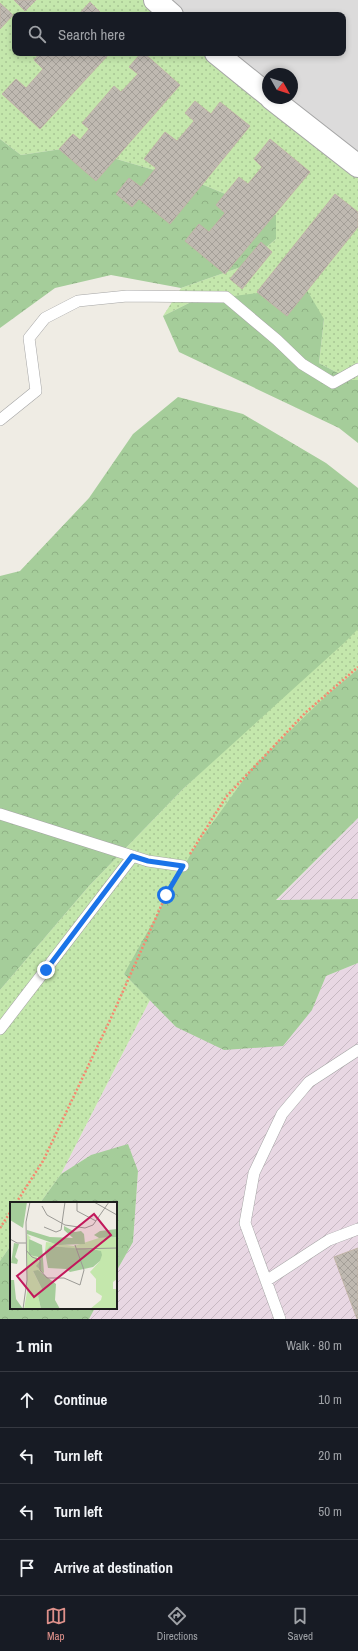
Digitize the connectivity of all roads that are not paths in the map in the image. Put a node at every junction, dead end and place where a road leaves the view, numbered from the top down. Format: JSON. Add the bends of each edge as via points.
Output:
{"nodes":[{"id":1,"x":155,"y":0,"type":"edge"},
{"id":2,"x":169,"y":12,"type":"edge"},
{"id":3,"x":220,"y":56,"type":"edge"},
{"id":4,"x":262,"y":90,"type":"edge"},
{"id":5,"x":279,"y":104,"type":"edge"},
{"id":6,"x":358,"y":166,"type":"edge"},
{"id":7,"x":358,"y":369,"type":"edge"},
{"id":8,"x":0,"y":420,"type":"edge"},
{"id":9,"x":0,"y":814,"type":"edge"},
{"id":10,"x":132,"y":856,"type":"junction"},
{"id":11,"x":183,"y":866,"type":"road end"},
{"id":12,"x":0,"y":1029,"type":"edge"},
{"id":13,"x":358,"y":1050,"type":"edge"},
{"id":14,"x":358,"y":1229,"type":"edge"},
{"id":15,"x":266,"y":1281,"type":"junction"},
{"id":16,"x":280,"y":1319,"type":"edge"}],
"edges":[{"from":1,"to":2,"type":"street"},
{"from":3,"to":4,"type":"street"},
{"from":5,"to":6,"type":"street"},
{"from":7,"to":8,"type":"lane","via":[[333,384],[302,364],[278,340],[226,297],[126,296],[78,301],[45,318],[29,338],[36,391]]},
{"from":9,"to":10,"type":"lane"},
{"from":10,"to":11,"type":"lane"},
{"from":10,"to":12,"type":"lane"},
{"from":13,"to":15,"type":"lane","via":[[309,1082],[282,1114],[254,1172],[245,1224]]},
{"from":14,"to":15,"type":"lane","via":[[329,1240]]},
{"from":15,"to":16,"type":"lane"}]}
